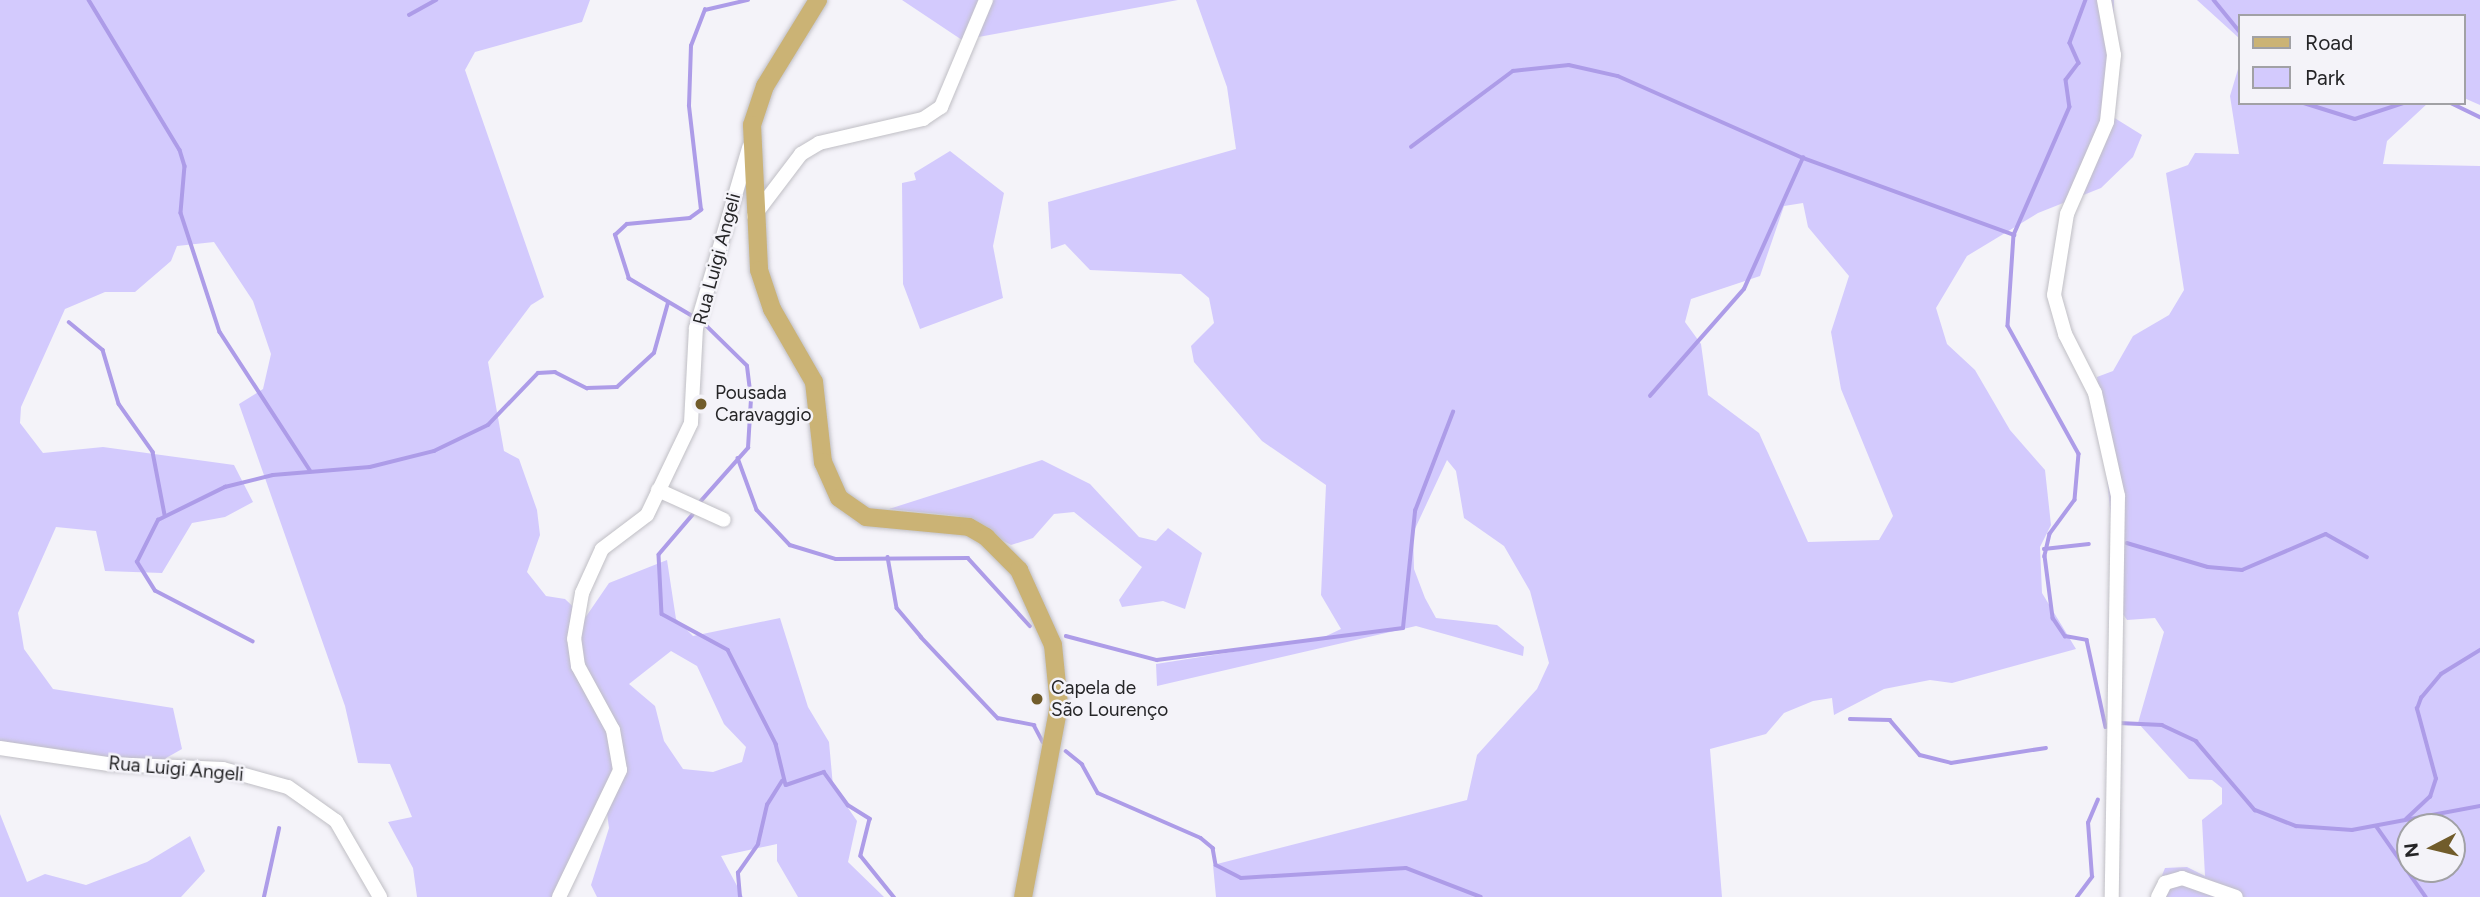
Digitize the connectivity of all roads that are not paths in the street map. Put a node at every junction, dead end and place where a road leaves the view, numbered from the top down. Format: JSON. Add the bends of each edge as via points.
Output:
{"nodes":[{"id":1,"x":818,"y":0,"type":"edge"},
{"id":2,"x":986,"y":0,"type":"edge"},
{"id":3,"x":2104,"y":0,"type":"edge"},
{"id":4,"x":749,"y":148,"type":"junction"},
{"id":5,"x":754,"y":216,"type":"junction"},
{"id":6,"x":658,"y":490,"type":"junction"},
{"id":7,"x":724,"y":520,"type":"dead end"},
{"id":8,"x":0,"y":748,"type":"edge"},
{"id":9,"x":380,"y":897,"type":"edge"},
{"id":10,"x":559,"y":897,"type":"edge"},
{"id":11,"x":1023,"y":897,"type":"edge"},
{"id":12,"x":2112,"y":897,"type":"edge"},
{"id":13,"x":2158,"y":897,"type":"edge"},
{"id":14,"x":2236,"y":897,"type":"edge"}],
"edges":[{"from":1,"to":4,"type":"main road","via":[[765,86]]},
{"from":2,"to":5,"type":"street","via":[[941,107],[923,119],[819,143],[801,153]]},
{"from":3,"to":12,"type":"street","via":[[2114,55],[2107,122],[2067,214],[2054,295],[2064,334],[2095,393],[2118,496]]},
{"from":4,"to":5,"type":"main road"},
{"from":4,"to":6,"type":"street","name":"Rua Luigi Angeli","via":[[696,328],[691,423]]},
{"from":5,"to":11,"type":"main road","via":[[764,290],[814,382],[823,463],[839,498],[866,517],[969,527],[986,537],[1019,570],[1052,645],[1059,705]]},
{"from":6,"to":7,"type":"street"},
{"from":6,"to":10,"type":"street","name":"Rua Luigi Angeli","via":[[647,515],[602,549],[582,593],[574,639],[578,666],[613,730],[620,770]]},
{"from":8,"to":9,"type":"street","name":"Rua Luigi Angeli","via":[[109,764],[223,769],[288,787],[336,821]]},
{"from":13,"to":14,"type":"street","via":[[2165,883],[2182,878]]}]}
